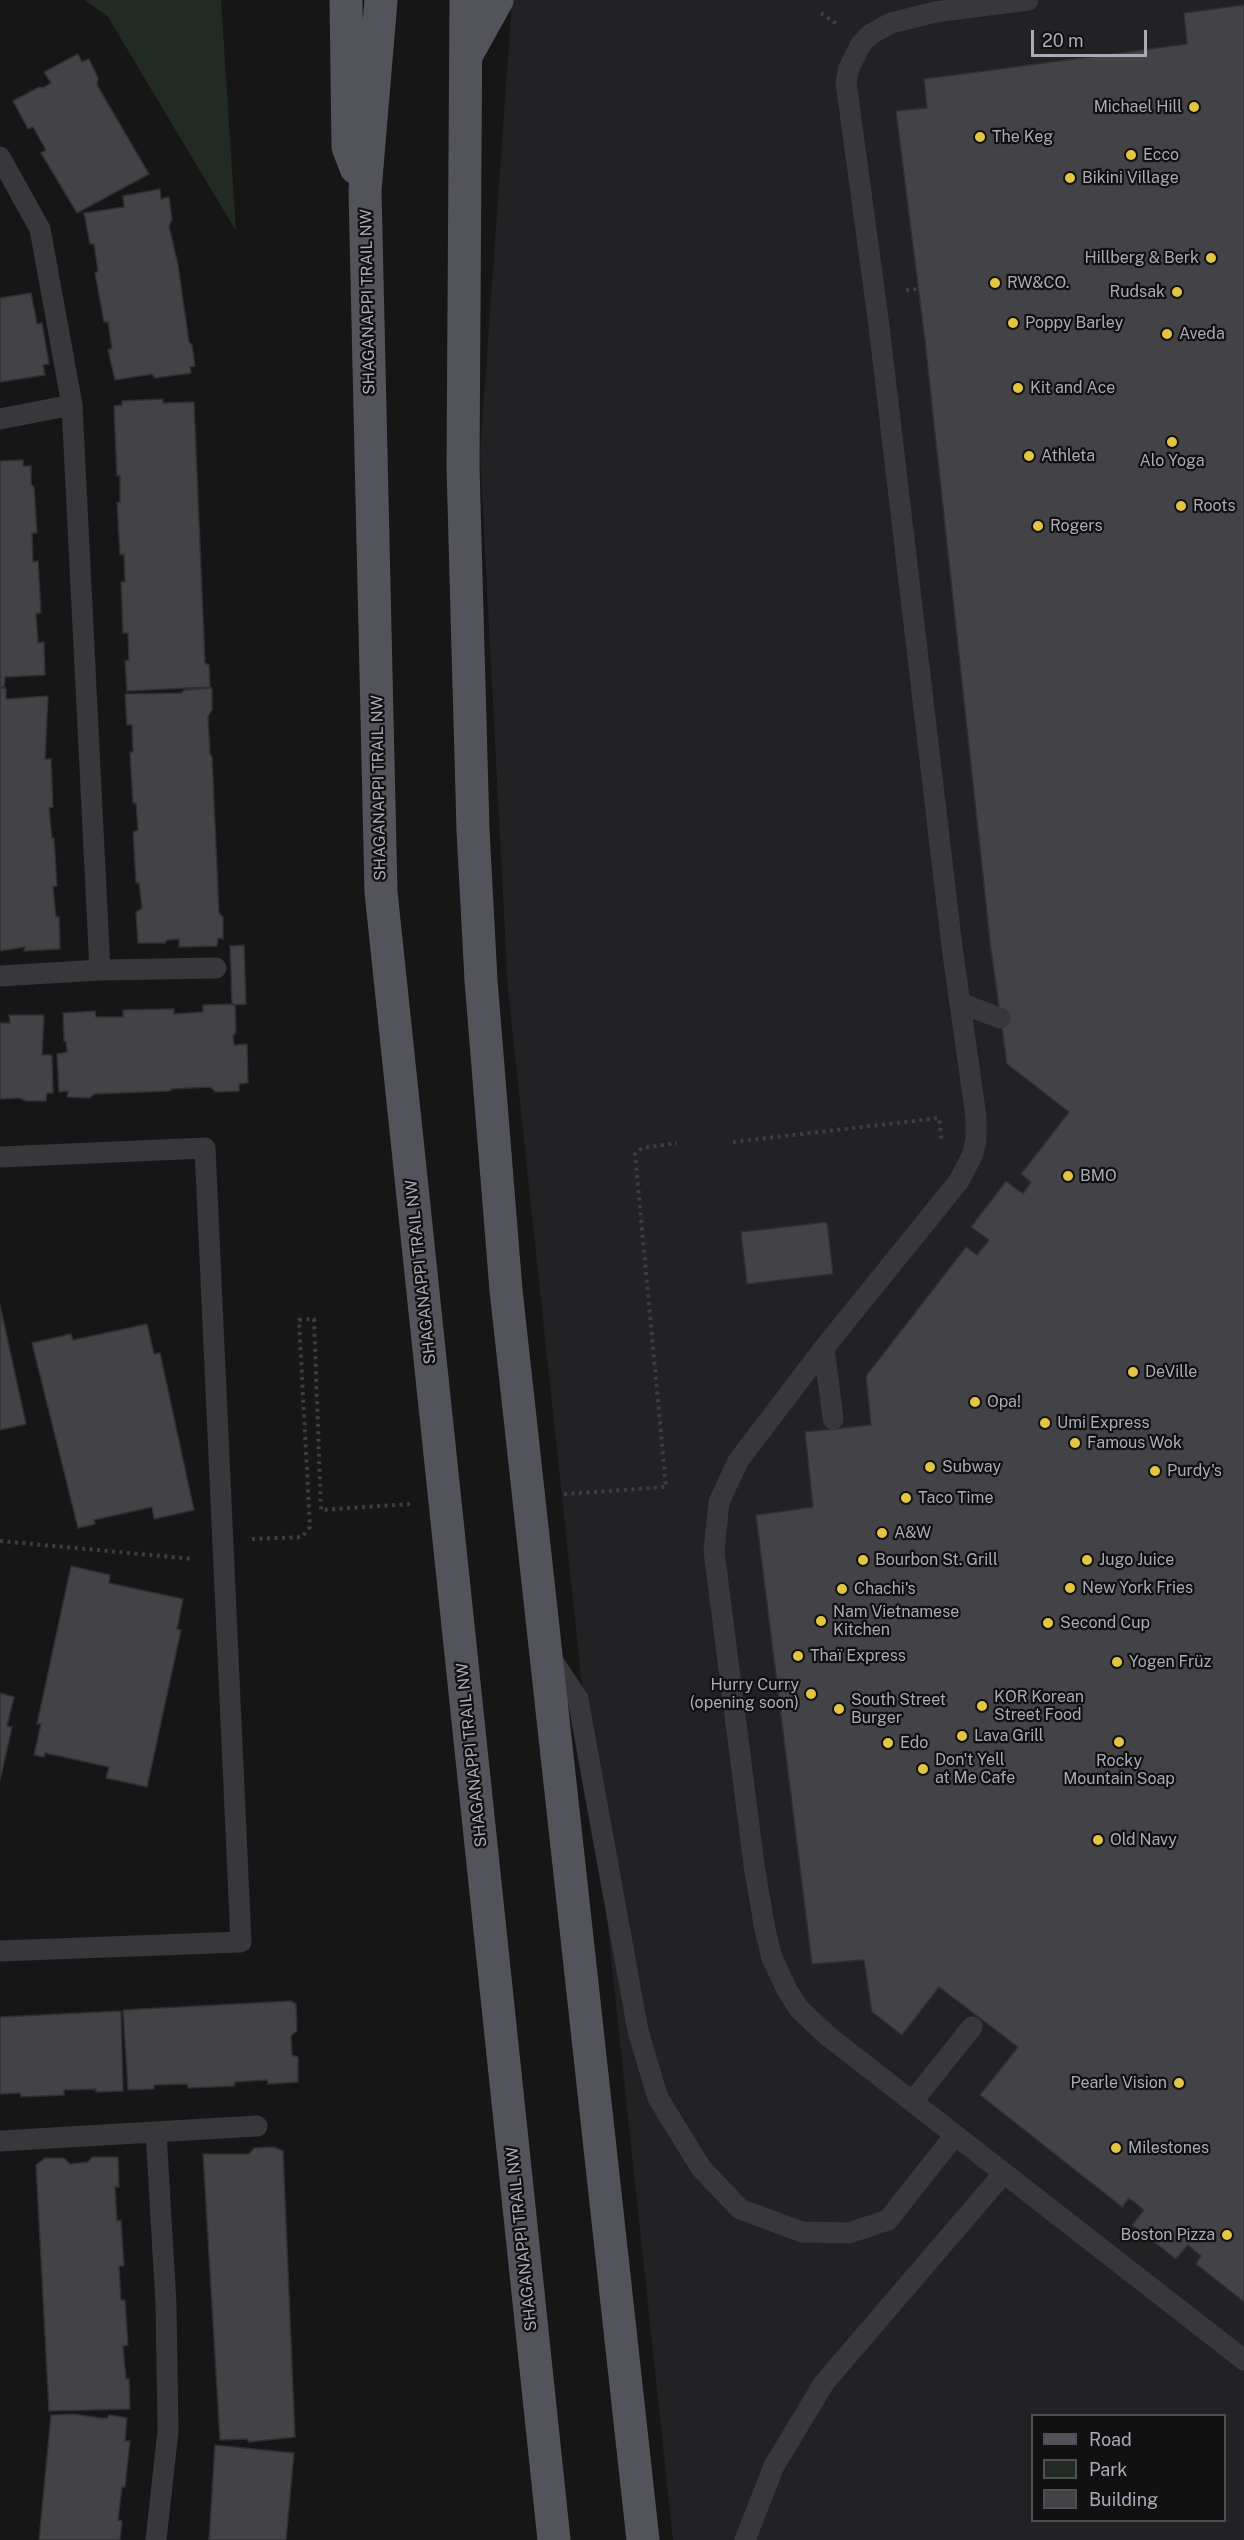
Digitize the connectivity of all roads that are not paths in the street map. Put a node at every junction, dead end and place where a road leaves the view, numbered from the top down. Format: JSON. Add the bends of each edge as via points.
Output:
{"nodes":[{"id":1,"x":346,"y":0,"type":"edge"},
{"id":2,"x":381,"y":0,"type":"edge"},
{"id":3,"x":466,"y":0,"type":"edge"},
{"id":4,"x":497,"y":0,"type":"edge"},
{"id":5,"x":1028,"y":0,"type":"edge"},
{"id":6,"x":466,"y":56,"type":"junction"},
{"id":7,"x":0,"y":157,"type":"edge"},
{"id":8,"x":365,"y":190,"type":"junction"},
{"id":9,"x":72,"y":405,"type":"junction"},
{"id":10,"x":0,"y":419,"type":"edge"},
{"id":11,"x":216,"y":968,"type":"dead end"},
{"id":12,"x":100,"y":970,"type":"junction"},
{"id":13,"x":0,"y":976,"type":"edge"},
{"id":14,"x":960,"y":1003,"type":"junction"},
{"id":15,"x":1000,"y":1018,"type":"dead end"},
{"id":16,"x":0,"y":1157,"type":"edge"},
{"id":17,"x":824,"y":1348,"type":"junction"},
{"id":18,"x":832,"y":1419,"type":"dead end"},
{"id":19,"x":543,"y":1647,"type":"junction"},
{"id":20,"x":0,"y":1951,"type":"edge"},
{"id":21,"x":972,"y":2027,"type":"dead end"},
{"id":22,"x":913,"y":2101,"type":"junction"},
{"id":23,"x":257,"y":2126,"type":"dead end"},
{"id":24,"x":156,"y":2132,"type":"junction"},
{"id":25,"x":956,"y":2135,"type":"junction"},
{"id":26,"x":0,"y":2141,"type":"edge"},
{"id":27,"x":1004,"y":2173,"type":"junction"},
{"id":28,"x":1244,"y":2360,"type":"edge"},
{"id":29,"x":156,"y":2540,"type":"edge"},
{"id":30,"x":552,"y":2540,"type":"edge"},
{"id":31,"x":643,"y":2540,"type":"edge"},
{"id":32,"x":745,"y":2540,"type":"edge"}],
"edges":[{"from":1,"to":8,"type":"main road","via":[[348,147]]},
{"from":2,"to":8,"type":"main road","name":"SHAGANAPPI TRAIL NW"},
{"from":3,"to":6,"type":"main road"},
{"from":4,"to":6,"type":"main road"},
{"from":5,"to":14,"type":"lane","via":[[891,22],[861,44],[846,82]]},
{"from":6,"to":19,"type":"main road","via":[[463,467],[473,830],[492,1136]]},
{"from":7,"to":9,"type":"lane","via":[[40,229]]},
{"from":8,"to":30,"type":"main road","name":"SHAGANAPPI TRAIL NW","via":[[381,892]]},
{"from":9,"to":10,"type":"lane"},
{"from":9,"to":12,"type":"lane"},
{"from":11,"to":12,"type":"lane"},
{"from":12,"to":13,"type":"lane"},
{"from":14,"to":15,"type":"lane"},
{"from":14,"to":17,"type":"lane","via":[[976,1118],[972,1156],[952,1189]]},
{"from":16,"to":20,"type":"lane","via":[[205,1148],[241,1942]]},
{"from":17,"to":18,"type":"lane"},
{"from":17,"to":22,"type":"lane","via":[[730,1474],[717,1515],[716,1570],[754,1865],[772,1958],[799,2009]]},
{"from":19,"to":25,"type":"lane","via":[[578,1699],[638,2031],[658,2098],[701,2168],[740,2209],[802,2232],[849,2233],[888,2220]]},
{"from":19,"to":31,"type":"main road"},
{"from":21,"to":22,"type":"lane"},
{"from":22,"to":25,"type":"lane"},
{"from":23,"to":24,"type":"lane"},
{"from":24,"to":26,"type":"lane"},
{"from":24,"to":29,"type":"lane","via":[[166,2304],[168,2431]]},
{"from":25,"to":27,"type":"lane"},
{"from":27,"to":28,"type":"lane"},
{"from":27,"to":32,"type":"lane","via":[[824,2383],[774,2466]]}]}
